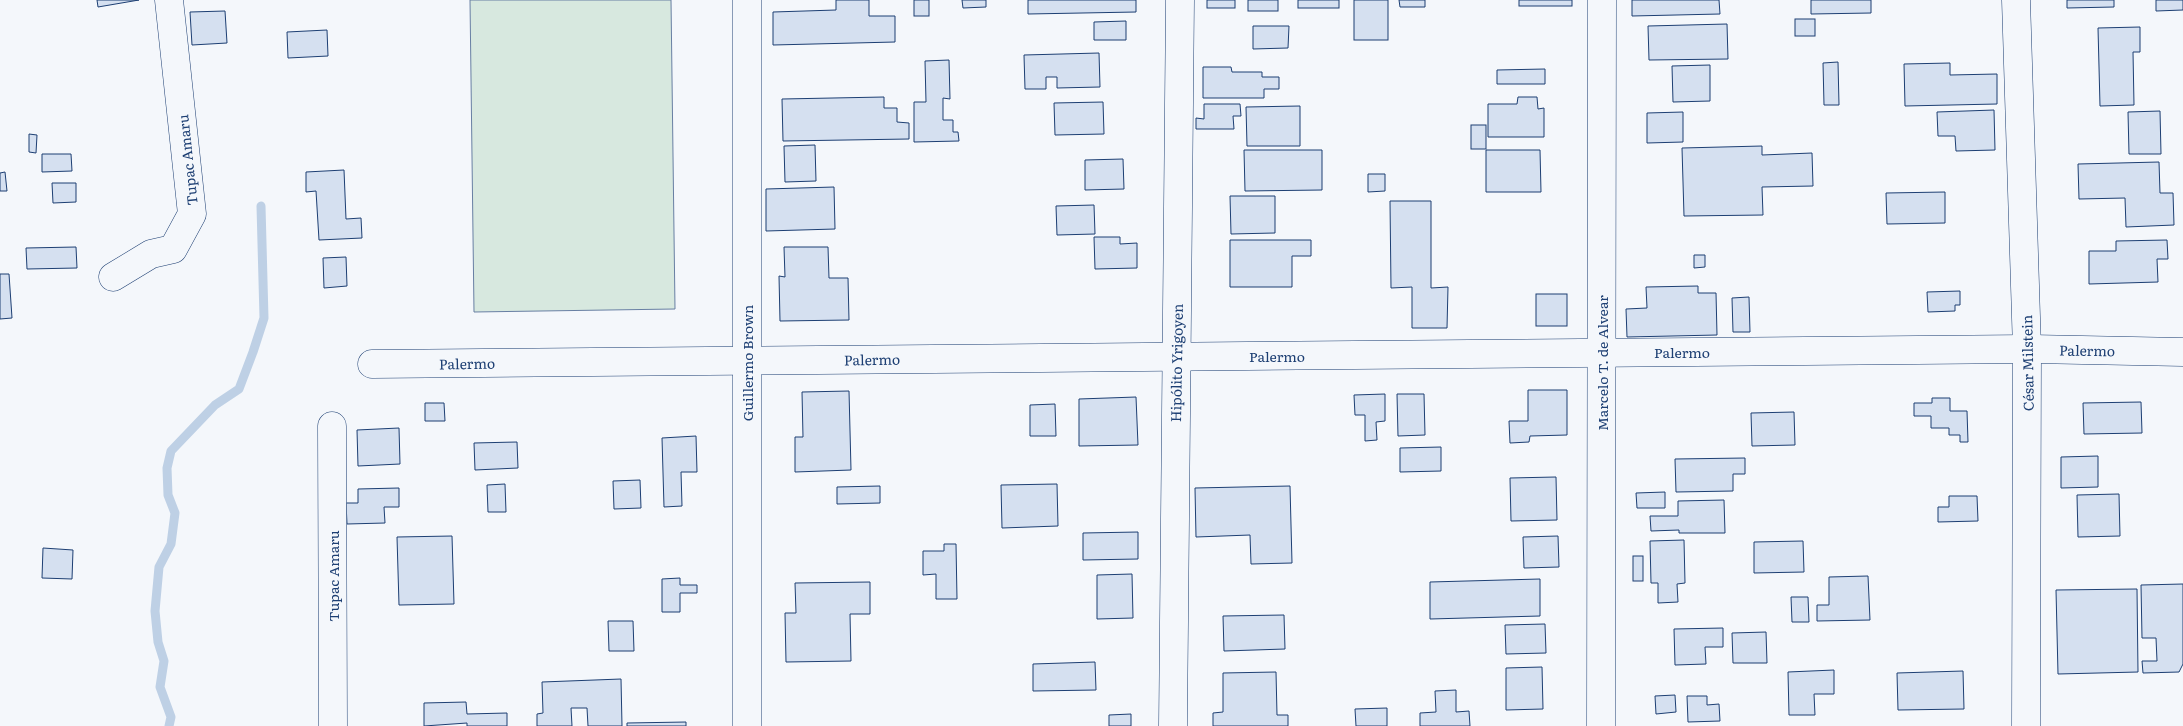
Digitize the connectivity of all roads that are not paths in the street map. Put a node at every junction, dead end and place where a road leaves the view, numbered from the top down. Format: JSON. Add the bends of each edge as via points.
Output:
{"nodes":[{"id":1,"x":169,"y":0,"type":"edge"},
{"id":2,"x":747,"y":0,"type":"edge"},
{"id":3,"x":1180,"y":0,"type":"edge"},
{"id":4,"x":1602,"y":0,"type":"edge"},
{"id":5,"x":2016,"y":0,"type":"edge"},
{"id":6,"x":113,"y":277,"type":"dead end"},
{"id":7,"x":2027,"y":349,"type":"junction"},
{"id":8,"x":2183,"y":352,"type":"edge"},
{"id":9,"x":1602,"y":353,"type":"junction"},
{"id":10,"x":1176,"y":356,"type":"junction"},
{"id":11,"x":747,"y":360,"type":"junction"},
{"id":12,"x":372,"y":364,"type":"dead end"},
{"id":13,"x":332,"y":426,"type":"dead end"},
{"id":14,"x":333,"y":726,"type":"edge"},
{"id":15,"x":748,"y":726,"type":"edge"},
{"id":16,"x":1172,"y":726,"type":"edge"},
{"id":17,"x":1602,"y":726,"type":"edge"},
{"id":18,"x":2026,"y":726,"type":"edge"}],
"edges":[{"from":1,"to":6,"type":"street","name":"Tupac Amaru","via":[[192,214],[173,249],[151,254]]},
{"from":2,"to":11,"type":"street","name":"Guillermo Brown"},
{"from":3,"to":10,"type":"street","name":"Hipólito Yrigoyen"},
{"from":4,"to":9,"type":"street","name":"Marcelo T. de Alvear"},
{"from":5,"to":7,"type":"street","name":"César Milstein"},
{"from":7,"to":8,"type":"street","name":"Palermo"},
{"from":7,"to":9,"type":"street","name":"Palermo"},
{"from":7,"to":18,"type":"street","name":"César Milstein"},
{"from":9,"to":10,"type":"street","name":"Palermo"},
{"from":9,"to":17,"type":"street","name":"Marcelo T. de Alvear"},
{"from":10,"to":11,"type":"street","name":"Palermo"},
{"from":10,"to":16,"type":"street","name":"Hipólito Yrigoyen"},
{"from":11,"to":12,"type":"street","name":"Palermo"},
{"from":11,"to":15,"type":"street","name":"Guillermo Brown"},
{"from":13,"to":14,"type":"street","name":"Tupac Amaru"}]}
